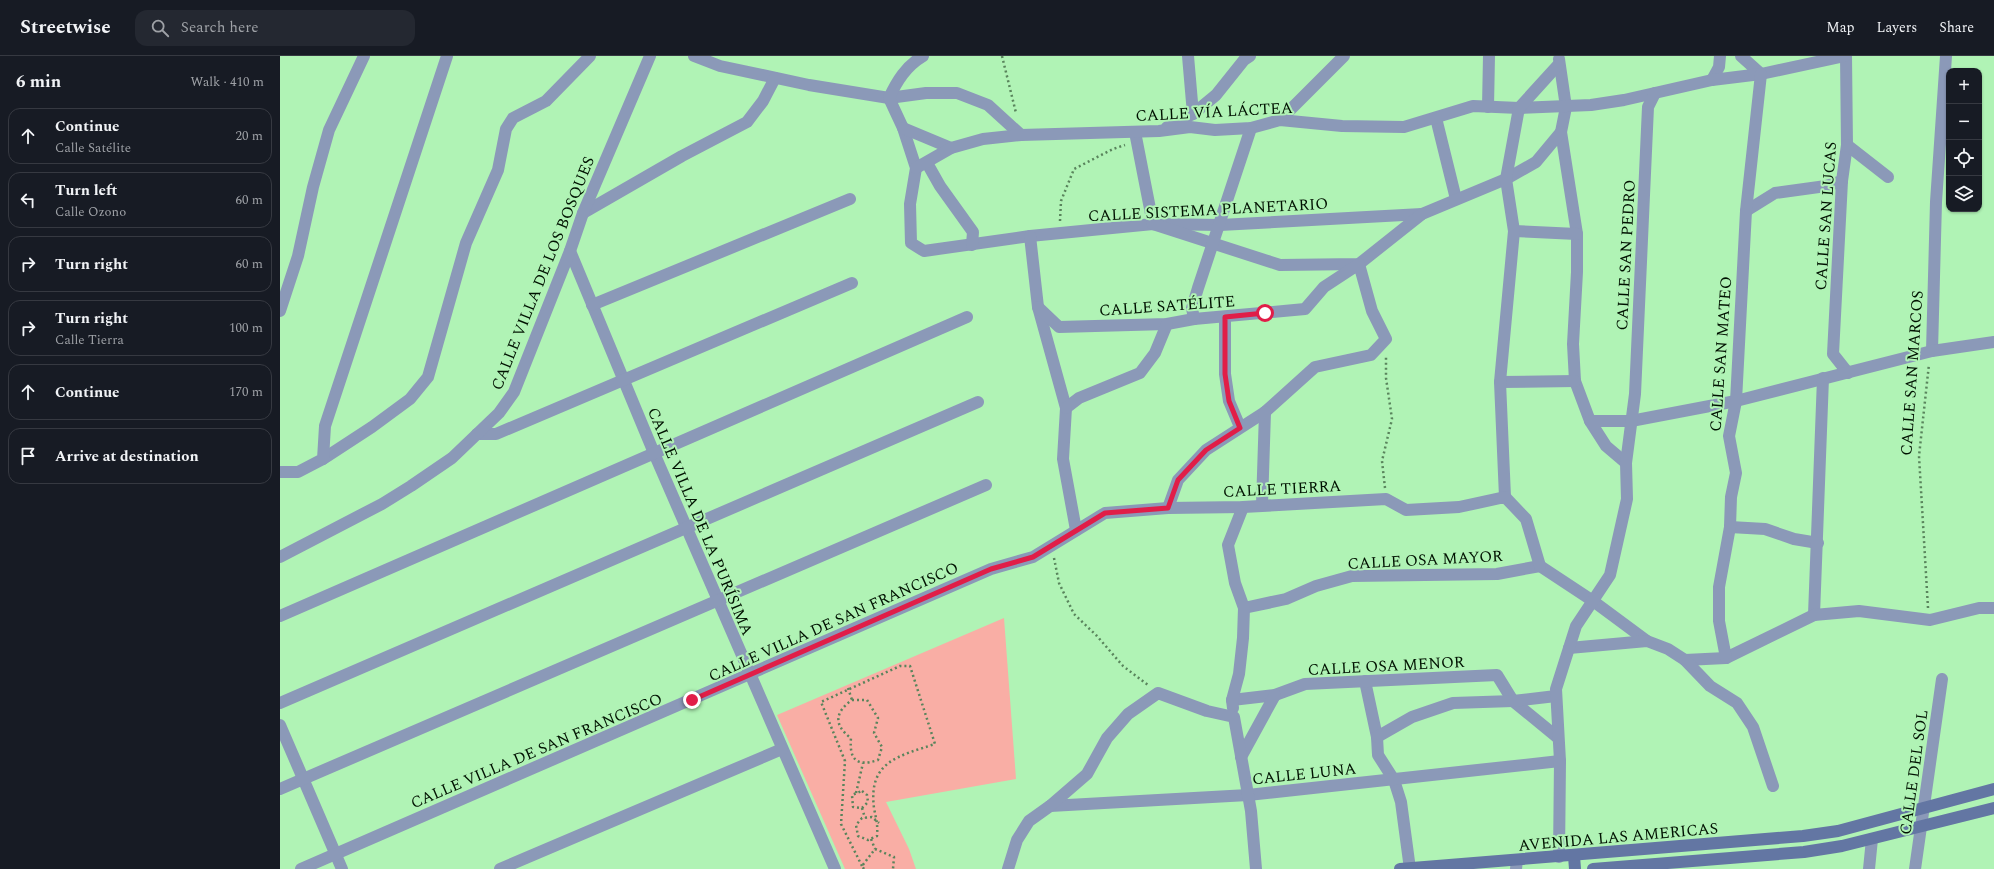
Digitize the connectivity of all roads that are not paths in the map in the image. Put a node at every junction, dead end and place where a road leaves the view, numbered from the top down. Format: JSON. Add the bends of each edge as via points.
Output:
{"nodes":[{"id":1,"x":364,"y":56,"type":"edge"},
{"id":2,"x":447,"y":56,"type":"edge"},
{"id":3,"x":590,"y":56,"type":"edge"},
{"id":4,"x":650,"y":56,"type":"edge"},
{"id":5,"x":694,"y":56,"type":"edge"},
{"id":6,"x":923,"y":56,"type":"edge"},
{"id":7,"x":1188,"y":56,"type":"edge"},
{"id":8,"x":1250,"y":56,"type":"edge"},
{"id":9,"x":1344,"y":56,"type":"edge"},
{"id":10,"x":1489,"y":56,"type":"edge"},
{"id":11,"x":1720,"y":56,"type":"edge"},
{"id":12,"x":1741,"y":56,"type":"edge"},
{"id":13,"x":1845,"y":56,"type":"edge"},
{"id":14,"x":1946,"y":56,"type":"edge"},
{"id":15,"x":1559,"y":60,"type":"edge"},
{"id":16,"x":1761,"y":74,"type":"junction"},
{"id":17,"x":775,"y":78,"type":"junction"},
{"id":18,"x":1712,"y":80,"type":"junction"},
{"id":19,"x":1655,"y":93,"type":"junction"},
{"id":20,"x":889,"y":98,"type":"junction"},
{"id":21,"x":1488,"y":107,"type":"junction"},
{"id":22,"x":1566,"y":107,"type":"junction"},
{"id":23,"x":1519,"y":108,"type":"junction"},
{"id":24,"x":1193,"y":114,"type":"junction"},
{"id":25,"x":1436,"y":118,"type":"junction"},
{"id":26,"x":1280,"y":120,"type":"junction"},
{"id":27,"x":903,"y":128,"type":"junction"},
{"id":28,"x":1252,"y":128,"type":"junction"},
{"id":29,"x":1159,"y":131,"type":"junction"},
{"id":30,"x":1561,"y":132,"type":"junction"},
{"id":31,"x":1021,"y":135,"type":"junction"},
{"id":32,"x":1136,"y":137,"type":"junction"},
{"id":33,"x":1847,"y":145,"type":"junction"},
{"id":34,"x":951,"y":148,"type":"junction"},
{"id":35,"x":922,"y":166,"type":"junction"},
{"id":36,"x":1888,"y":177,"type":"dead end"},
{"id":37,"x":1506,"y":179,"type":"junction"},
{"id":38,"x":1842,"y":181,"type":"junction"},
{"id":39,"x":850,"y":199,"type":"dead end"},
{"id":40,"x":1456,"y":199,"type":"junction"},
{"id":41,"x":1746,"y":211,"type":"junction"},
{"id":42,"x":583,"y":213,"type":"junction"},
{"id":43,"x":1422,"y":214,"type":"junction"},
{"id":44,"x":1153,"y":224,"type":"junction"},
{"id":45,"x":1220,"y":225,"type":"junction"},
{"id":46,"x":1514,"y":231,"type":"junction"},
{"id":47,"x":1577,"y":234,"type":"junction"},
{"id":48,"x":1030,"y":236,"type":"junction"},
{"id":49,"x":1212,"y":244,"type":"junction"},
{"id":50,"x":972,"y":245,"type":"junction"},
{"id":51,"x":570,"y":251,"type":"junction"},
{"id":52,"x":1359,"y":264,"type":"junction"},
{"id":53,"x":852,"y":282,"type":"dead end"},
{"id":54,"x":592,"y":305,"type":"junction"},
{"id":55,"x":1038,"y":307,"type":"junction"},
{"id":56,"x":280,"y":311,"type":"edge"},
{"id":57,"x":1225,"y":317,"type":"junction"},
{"id":58,"x":967,"y":318,"type":"dead end"},
{"id":59,"x":1194,"y":319,"type":"junction"},
{"id":60,"x":1167,"y":324,"type":"junction"},
{"id":61,"x":1994,"y":342,"type":"edge"},
{"id":62,"x":1932,"y":351,"type":"junction"},
{"id":63,"x":1848,"y":373,"type":"junction"},
{"id":64,"x":1823,"y":378,"type":"junction"},
{"id":65,"x":623,"y":380,"type":"junction"},
{"id":66,"x":1500,"y":382,"type":"junction"},
{"id":67,"x":1575,"y":382,"type":"junction"},
{"id":68,"x":1736,"y":401,"type":"junction"},
{"id":69,"x":978,"y":402,"type":"dead end"},
{"id":70,"x":1066,"y":408,"type":"junction"},
{"id":71,"x":1265,"y":412,"type":"junction"},
{"id":72,"x":1590,"y":421,"type":"junction"},
{"id":73,"x":1631,"y":421,"type":"junction"},
{"id":74,"x":1240,"y":428,"type":"junction"},
{"id":75,"x":477,"y":434,"type":"junction"},
{"id":76,"x":654,"y":453,"type":"junction"},
{"id":77,"x":323,"y":458,"type":"junction"},
{"id":78,"x":1626,"y":463,"type":"junction"},
{"id":79,"x":280,"y":472,"type":"edge"},
{"id":80,"x":986,"y":484,"type":"dead end"},
{"id":81,"x":1505,"y":497,"type":"junction"},
{"id":82,"x":1262,"y":505,"type":"junction"},
{"id":83,"x":1244,"y":507,"type":"junction"},
{"id":84,"x":1168,"y":508,"type":"junction"},
{"id":85,"x":686,"y":527,"type":"junction"},
{"id":86,"x":1730,"y":527,"type":"junction"},
{"id":87,"x":1076,"y":530,"type":"junction"},
{"id":88,"x":1818,"y":543,"type":"junction"},
{"id":89,"x":280,"y":557,"type":"edge"},
{"id":90,"x":1540,"y":566,"type":"junction"},
{"id":91,"x":991,"y":569,"type":"joint"},
{"id":92,"x":718,"y":601,"type":"junction"},
{"id":93,"x":1593,"y":601,"type":"junction"},
{"id":94,"x":1244,"y":608,"type":"junction"},
{"id":95,"x":1994,"y":608,"type":"edge"},
{"id":96,"x":1814,"y":615,"type":"junction"},
{"id":97,"x":280,"y":616,"type":"edge"},
{"id":98,"x":1648,"y":640,"type":"junction"},
{"id":99,"x":1569,"y":648,"type":"junction"},
{"id":100,"x":1726,"y":658,"type":"junction"},
{"id":101,"x":1685,"y":660,"type":"junction"},
{"id":102,"x":750,"y":675,"type":"junction"},
{"id":103,"x":1942,"y":679,"type":"dead end"},
{"id":104,"x":1365,"y":681,"type":"junction"},
{"id":105,"x":1275,"y":695,"type":"junction"},
{"id":106,"x":1556,"y":696,"type":"junction"},
{"id":107,"x":1232,"y":700,"type":"junction"},
{"id":108,"x":1513,"y":701,"type":"junction"},
{"id":109,"x":280,"y":703,"type":"edge"},
{"id":110,"x":1234,"y":717,"type":"junction"},
{"id":111,"x":280,"y":725,"type":"edge"},
{"id":112,"x":1377,"y":737,"type":"junction"},
{"id":113,"x":1557,"y":737,"type":"junction"},
{"id":114,"x":782,"y":749,"type":"junction"},
{"id":115,"x":1241,"y":757,"type":"junction"},
{"id":116,"x":1560,"y":762,"type":"junction"},
{"id":117,"x":302,"y":779,"type":"junction"},
{"id":118,"x":1394,"y":780,"type":"junction"},
{"id":119,"x":1773,"y":786,"type":"dead end"},
{"id":120,"x":280,"y":789,"type":"edge"},
{"id":121,"x":1994,"y":789,"type":"edge"},
{"id":122,"x":1248,"y":795,"type":"junction"},
{"id":123,"x":1050,"y":806,"type":"junction"},
{"id":124,"x":1923,"y":808,"type":"junction"},
{"id":125,"x":1994,"y":808,"type":"edge"},
{"id":126,"x":1922,"y":826,"type":"junction"},
{"id":127,"x":1872,"y":839,"type":"junction"},
{"id":128,"x":335,"y":854,"type":"junction"},
{"id":129,"x":1559,"y":856,"type":"junction"},
{"id":130,"x":1574,"y":856,"type":"junction"},
{"id":131,"x":1517,"y":864,"type":"edge"},
{"id":132,"x":300,"y":869,"type":"edge"},
{"id":133,"x":342,"y":869,"type":"edge"},
{"id":134,"x":500,"y":869,"type":"edge"},
{"id":135,"x":835,"y":869,"type":"edge"},
{"id":136,"x":1008,"y":869,"type":"edge"},
{"id":137,"x":1256,"y":869,"type":"edge"},
{"id":138,"x":1406,"y":869,"type":"edge"},
{"id":139,"x":1575,"y":869,"type":"edge"},
{"id":140,"x":1593,"y":869,"type":"edge"},
{"id":141,"x":1869,"y":869,"type":"edge"},
{"id":142,"x":1915,"y":869,"type":"edge"}],
"edges":[{"from":1,"to":56,"type":"street","via":[[329,130],[298,256]]},
{"from":2,"to":77,"type":"street","via":[[325,426]]},
{"from":3,"to":77,"type":"street","via":[[546,101],[513,118],[506,129],[498,170],[466,243],[428,377],[410,399]]},
{"from":4,"to":42,"type":"street","name":"CALLE VILLA DE LOS BOSQUES"},
{"from":5,"to":17,"type":"street","via":[[720,66]]},
{"from":6,"to":20,"type":"street","via":[[915,60],[898,79]]},
{"from":7,"to":24,"type":"street"},
{"from":8,"to":24,"type":"street","via":[[1216,95]]},
{"from":9,"to":26,"type":"street"},
{"from":10,"to":21,"type":"street"},
{"from":11,"to":18,"type":"street","via":[[1719,67]]},
{"from":12,"to":16,"type":"street"},
{"from":13,"to":16,"type":"street","name":"CALLE VÍA LÁCTEA"},
{"from":13,"to":33,"type":"street","name":"CALLE SAN LUCAS"},
{"from":14,"to":62,"type":"street","name":"CALLE SAN MARCOS","via":[[1936,202]]},
{"from":15,"to":22,"type":"street"},
{"from":15,"to":23,"type":"street"},
{"from":16,"to":18,"type":"street","name":"CALLE VÍA LÁCTEA"},
{"from":16,"to":41,"type":"street","name":"CALLE SAN MATEO"},
{"from":17,"to":20,"type":"street"},
{"from":17,"to":42,"type":"street","via":[[763,101],[747,122]]},
{"from":18,"to":19,"type":"street","name":"CALLE VÍA LÁCTEA"},
{"from":19,"to":22,"type":"street","name":"CALLE VÍA LÁCTEA","via":[[1624,100]]},
{"from":19,"to":73,"type":"street","name":"CALLE SAN PEDRO","via":[[1648,107]]},
{"from":20,"to":27,"type":"street"},
{"from":20,"to":31,"type":"street","via":[[926,93],[958,93],[988,106]]},
{"from":21,"to":23,"type":"street","name":"CALLE VÍA LÁCTEA"},
{"from":21,"to":25,"type":"street","name":"CALLE VÍA LÁCTEA","via":[[1473,106]]},
{"from":22,"to":23,"type":"street","name":"CALLE VÍA LÁCTEA"},
{"from":22,"to":30,"type":"street"},
{"from":23,"to":37,"type":"street"},
{"from":24,"to":29,"type":"street"},
{"from":25,"to":26,"type":"street","name":"CALLE VÍA LÁCTEA","via":[[1404,127],[1342,126]]},
{"from":25,"to":40,"type":"street"},
{"from":26,"to":28,"type":"street","name":"CALLE VÍA LÁCTEA"},
{"from":27,"to":34,"type":"street"},
{"from":27,"to":35,"type":"street"},
{"from":28,"to":29,"type":"street","name":"CALLE VÍA LÁCTEA","via":[[1215,130],[1190,127]]},
{"from":28,"to":45,"type":"street"},
{"from":29,"to":32,"type":"street","name":"CALLE VÍA LÁCTEA"},
{"from":30,"to":37,"type":"street","via":[[1536,162]]},
{"from":30,"to":47,"type":"street"},
{"from":31,"to":32,"type":"street","name":"CALLE VÍA LÁCTEA"},
{"from":31,"to":34,"type":"street","name":"CALLE VÍA LÁCTEA","via":[[983,139]]},
{"from":32,"to":44,"type":"street"},
{"from":33,"to":36,"type":"street"},
{"from":33,"to":38,"type":"street","name":"CALLE SAN LUCAS"},
{"from":34,"to":35,"type":"street","name":"CALLE VÍA LÁCTEA"},
{"from":35,"to":50,"type":"street","via":[[940,186],[973,232]]},
{"from":35,"to":50,"type":"street","name":"CALLE SISTEMA PLANETARIO","via":[[910,204],[911,243],[924,251]]},
{"from":37,"to":40,"type":"street"},
{"from":37,"to":46,"type":"street"},
{"from":38,"to":41,"type":"street","via":[[1826,186],[1775,193]]},
{"from":38,"to":63,"type":"street","name":"CALLE SAN LUCAS","via":[[1833,354]]},
{"from":39,"to":54,"type":"street"},
{"from":40,"to":43,"type":"street"},
{"from":41,"to":68,"type":"street","name":"CALLE SAN MATEO"},
{"from":42,"to":51,"type":"street","name":"CALLE VILLA DE LOS BOSQUES"},
{"from":43,"to":45,"type":"street","name":"CALLE SISTEMA PLANETARIO"},
{"from":43,"to":52,"type":"street"},
{"from":44,"to":45,"type":"street","name":"CALLE SISTEMA PLANETARIO"},
{"from":44,"to":48,"type":"street","name":"CALLE SISTEMA PLANETARIO"},
{"from":44,"to":49,"type":"street"},
{"from":45,"to":49,"type":"street"},
{"from":46,"to":47,"type":"street"},
{"from":46,"to":66,"type":"street"},
{"from":47,"to":67,"type":"street","via":[[1578,272],[1573,344]]},
{"from":48,"to":50,"type":"street","name":"CALLE SISTEMA PLANETARIO"},
{"from":48,"to":55,"type":"street"},
{"from":49,"to":52,"type":"street","via":[[1280,265]]},
{"from":49,"to":59,"type":"street","via":[[1192,308]]},
{"from":51,"to":54,"type":"street","name":"CALLE VILLA DE LA PURÍSIMA"},
{"from":51,"to":75,"type":"street","name":"CALLE VILLA DE LOS BOSQUES","via":[[514,392],[499,413]]},
{"from":52,"to":57,"type":"street","name":"CALLE SATÉLITE","via":[[1324,287],[1305,309]]},
{"from":52,"to":71,"type":"street","via":[[1372,311],[1386,339],[1370,355],[1315,368]]},
{"from":53,"to":65,"type":"street"},
{"from":54,"to":65,"type":"street","name":"CALLE VILLA DE LA PURÍSIMA"},
{"from":55,"to":60,"type":"street","name":"CALLE SATÉLITE","via":[[1059,327]]},
{"from":55,"to":70,"type":"street"},
{"from":57,"to":59,"type":"street","name":"CALLE SATÉLITE"},
{"from":57,"to":74,"type":"street","via":[[1225,374],[1229,401]]},
{"from":58,"to":76,"type":"street"},
{"from":59,"to":60,"type":"street","name":"CALLE SATÉLITE"},
{"from":60,"to":70,"type":"street","via":[[1155,353],[1140,373],[1079,398]]},
{"from":61,"to":62,"type":"street"},
{"from":62,"to":63,"type":"street"},
{"from":63,"to":64,"type":"street"},
{"from":64,"to":68,"type":"street"},
{"from":64,"to":88,"type":"street"},
{"from":65,"to":75,"type":"street","via":[[496,434]]},
{"from":65,"to":76,"type":"street","name":"CALLE VILLA DE LA PURÍSIMA"},
{"from":66,"to":67,"type":"street"},
{"from":66,"to":81,"type":"street"},
{"from":67,"to":72,"type":"street"},
{"from":68,"to":73,"type":"street"},
{"from":68,"to":86,"type":"street","name":"CALLE SAN MATEO","via":[[1729,436],[1736,473],[1731,496]]},
{"from":69,"to":85,"type":"street"},
{"from":70,"to":87,"type":"street","via":[[1063,459]]},
{"from":71,"to":74,"type":"street"},
{"from":71,"to":82,"type":"street"},
{"from":72,"to":73,"type":"street"},
{"from":72,"to":78,"type":"street","via":[[1606,446]]},
{"from":73,"to":78,"type":"street","name":"CALLE SAN PEDRO"},
{"from":74,"to":84,"type":"street","via":[[1206,450],[1178,480]]},
{"from":75,"to":89,"type":"street","name":"CALLE VILLA DE LOS BOSQUES","via":[[452,458],[411,486],[382,504]]},
{"from":76,"to":85,"type":"street","name":"CALLE VILLA DE LA PURÍSIMA"},
{"from":76,"to":97,"type":"street"},
{"from":77,"to":79,"type":"street","via":[[298,472]]},
{"from":78,"to":93,"type":"street","name":"CALLE SAN PEDRO","via":[[1627,499],[1610,575]]},
{"from":80,"to":92,"type":"street"},
{"from":81,"to":82,"type":"street","name":"CALLE TIERRA","via":[[1459,507],[1406,510],[1386,499]]},
{"from":81,"to":90,"type":"street","via":[[1526,519]]},
{"from":82,"to":83,"type":"street","name":"CALLE TIERRA"},
{"from":83,"to":84,"type":"street","name":"CALLE TIERRA"},
{"from":83,"to":94,"type":"street","via":[[1228,545],[1235,583]]},
{"from":84,"to":87,"type":"street","name":"CALLE TIERRA","via":[[1105,513]]},
{"from":85,"to":92,"type":"street","name":"CALLE VILLA DE LA PURÍSIMA"},
{"from":85,"to":109,"type":"street"},
{"from":86,"to":88,"type":"street","via":[[1765,529],[1794,539]]},
{"from":86,"to":100,"type":"street","name":"CALLE SAN MATEO","via":[[1719,587],[1719,621]]},
{"from":87,"to":91,"type":"street","name":"CALLE TIERRA","via":[[1055,546],[1033,557]]},
{"from":88,"to":96,"type":"street"},
{"from":90,"to":93,"type":"street"},
{"from":90,"to":94,"type":"street","name":"CALLE OSA MAYOR","via":[[1497,574],[1352,576],[1316,586],[1286,599]]},
{"from":91,"to":102,"type":"street","name":"CALLE VILLA DE SAN FRANCISCO"},
{"from":92,"to":102,"type":"street","name":"CALLE VILLA DE LA PURÍSIMA"},
{"from":92,"to":117,"type":"street"},
{"from":93,"to":98,"type":"street"},
{"from":93,"to":99,"type":"street","name":"CALLE SAN PEDRO","via":[[1576,626]]},
{"from":94,"to":107,"type":"street","via":[[1239,674]]},
{"from":95,"to":96,"type":"street","via":[[1979,608],[1930,620],[1859,611]]},
{"from":96,"to":100,"type":"street"},
{"from":98,"to":99,"type":"street"},
{"from":98,"to":101,"type":"street"},
{"from":99,"to":106,"type":"street","name":"CALLE SAN PEDRO"},
{"from":100,"to":101,"type":"street"},
{"from":101,"to":119,"type":"street","via":[[1710,686],[1737,703],[1753,726]]},
{"from":102,"to":114,"type":"street","name":"CALLE VILLA DE LA PURÍSIMA"},
{"from":102,"to":128,"type":"street","name":"CALLE VILLA DE SAN FRANCISCO"},
{"from":103,"to":124,"type":"street","name":"CALLE DEL SOL"},
{"from":104,"to":105,"type":"street","name":"CALLE OSA MENOR","via":[[1305,684]]},
{"from":104,"to":108,"type":"street","name":"CALLE OSA MENOR","via":[[1497,675]]},
{"from":104,"to":112,"type":"street"},
{"from":105,"to":107,"type":"street","name":"CALLE OSA MENOR"},
{"from":105,"to":115,"type":"street"},
{"from":106,"to":108,"type":"street"},
{"from":106,"to":113,"type":"street","name":"CALLE SAN PEDRO"},
{"from":107,"to":110,"type":"street"},
{"from":108,"to":112,"type":"street","via":[[1453,703],[1412,718]]},
{"from":108,"to":113,"type":"street"},
{"from":110,"to":115,"type":"street"},
{"from":110,"to":123,"type":"street","via":[[1207,711],[1158,693],[1128,714],[1107,738],[1087,774]]},
{"from":111,"to":117,"type":"street"},
{"from":112,"to":118,"type":"street","via":[[1378,755]]},
{"from":113,"to":116,"type":"street","name":"CALLE SAN PEDRO"},
{"from":114,"to":134,"type":"street"},
{"from":114,"to":135,"type":"street","name":"CALLE VILLA DE LA PURÍSIMA"},
{"from":115,"to":122,"type":"street"},
{"from":116,"to":118,"type":"street","name":"CALLE LUNA"},
{"from":116,"to":129,"type":"street","name":"CALLE SAN PEDRO"},
{"from":117,"to":120,"type":"street"},
{"from":117,"to":128,"type":"street"},
{"from":118,"to":122,"type":"street","name":"CALLE LUNA"},
{"from":118,"to":138,"type":"street","via":[[1401,802]]},
{"from":121,"to":124,"type":"street","name":"AVENIDA LAS AMERICAS"},
{"from":122,"to":123,"type":"street","name":"CALLE LUNA"},
{"from":122,"to":137,"type":"street"},
{"from":123,"to":136,"type":"street","via":[[1029,821],[1017,840]]},
{"from":124,"to":126,"type":"street","name":"CALLE DEL SOL"},
{"from":124,"to":130,"type":"street","name":"AVENIDA LAS AMERICAS","via":[[1838,831],[1803,836]]},
{"from":125,"to":126,"type":"street","name":"AVENIDA LAS AMERICAS"},
{"from":126,"to":127,"type":"street","name":"AVENIDA LAS AMERICAS"},
{"from":126,"to":142,"type":"street","name":"CALLE DEL SOL"},
{"from":127,"to":140,"type":"street","name":"AVENIDA LAS AMERICAS","via":[[1804,852]]},
{"from":127,"to":141,"type":"street"},
{"from":128,"to":132,"type":"street","name":"CALLE VILLA DE SAN FRANCISCO"},
{"from":128,"to":133,"type":"street"},
{"from":129,"to":130,"type":"street","name":"AVENIDA LAS AMERICAS"},
{"from":129,"to":131,"type":"street","name":"AVENIDA LAS AMERICAS"},
{"from":130,"to":139,"type":"street"},
{"from":131,"to":138,"type":"street","name":"AVENIDA LAS AMERICAS"}]}
